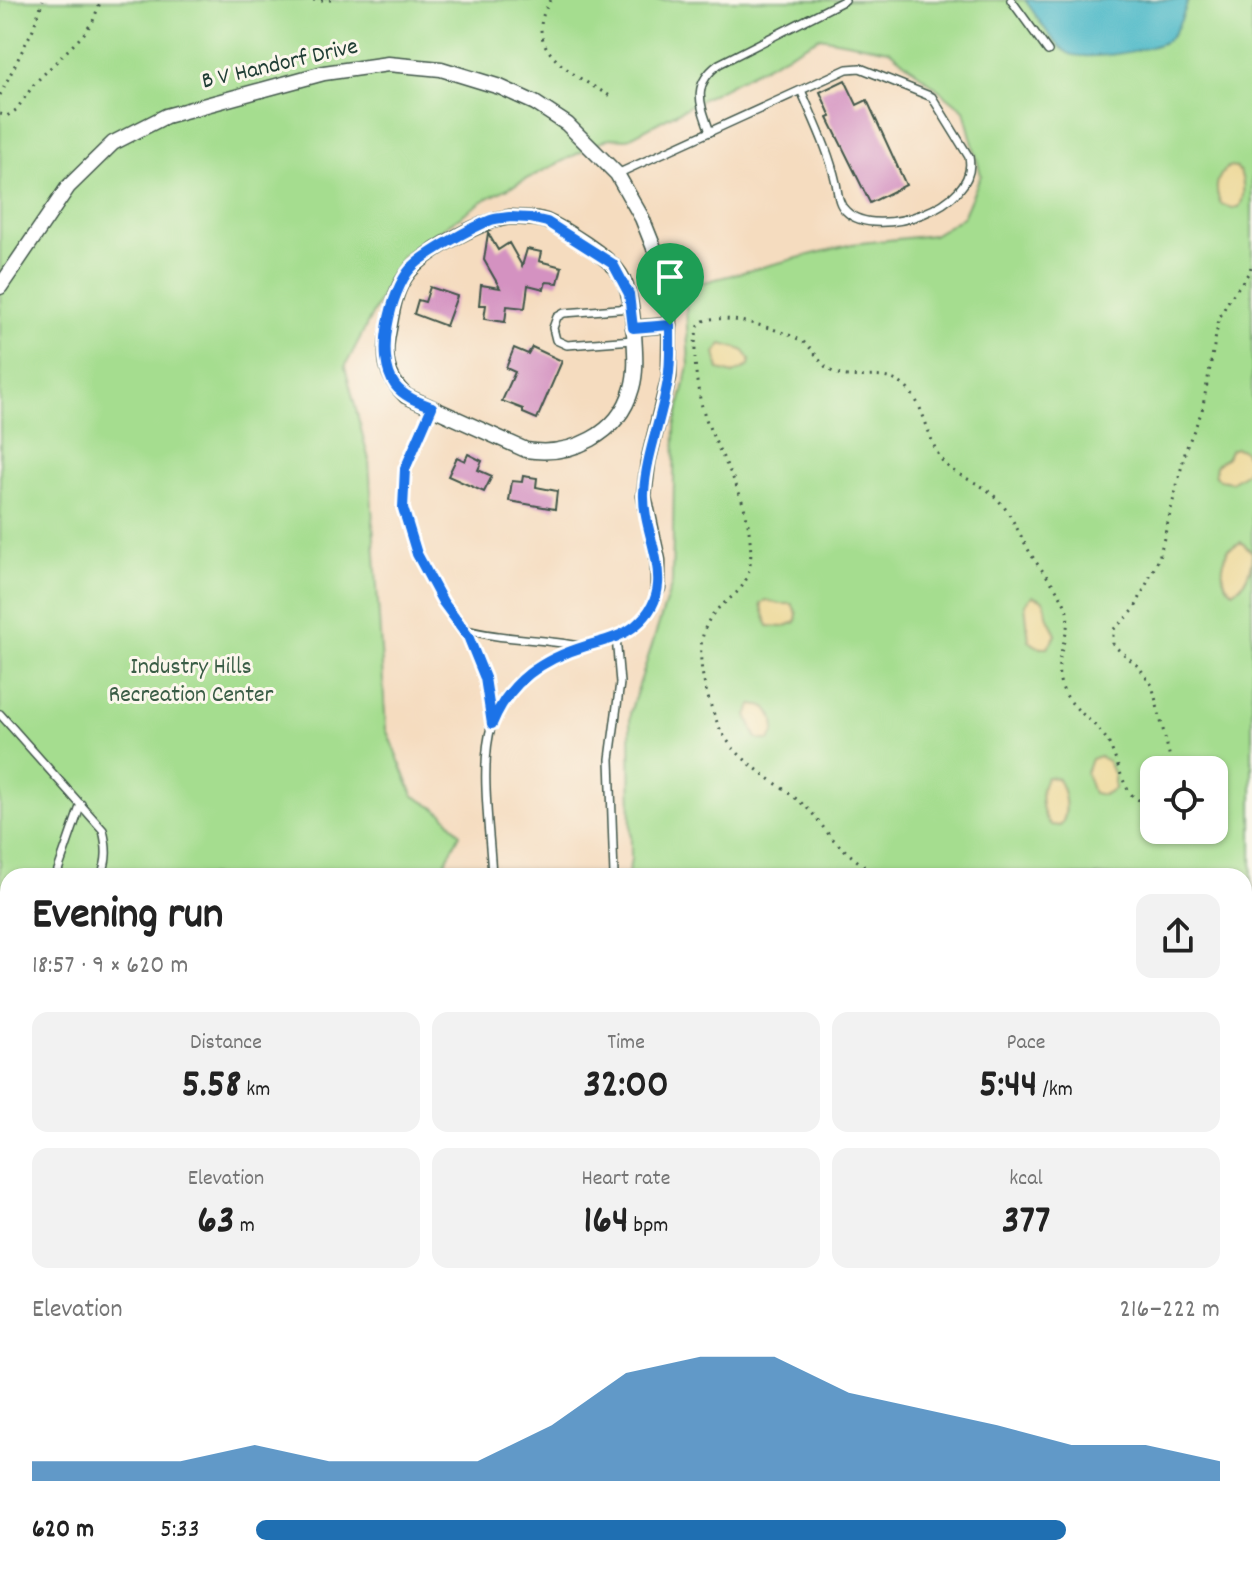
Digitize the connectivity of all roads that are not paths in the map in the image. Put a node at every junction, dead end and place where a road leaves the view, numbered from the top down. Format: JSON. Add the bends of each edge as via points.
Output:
{"nodes":[{"id":1,"x":845,"y":0,"type":"edge"},
{"id":2,"x":1011,"y":0,"type":"edge"},
{"id":3,"x":1048,"y":51,"type":"dead end"},
{"id":4,"x":801,"y":90,"type":"junction"},
{"id":5,"x":710,"y":132,"type":"junction"},
{"id":6,"x":617,"y":174,"type":"junction"},
{"id":7,"x":0,"y":287,"type":"edge"},
{"id":8,"x":631,"y":308,"type":"junction"},
{"id":9,"x":670,"y":325,"type":"junction"},
{"id":10,"x":634,"y":334,"type":"junction"},
{"id":11,"x":432,"y":407,"type":"junction"},
{"id":12,"x":658,"y":588,"type":"joint"},
{"id":13,"x":463,"y":629,"type":"junction"},
{"id":14,"x":616,"y":637,"type":"junction"},
{"id":15,"x":582,"y":647,"type":"junction"},
{"id":16,"x":0,"y":714,"type":"edge"},
{"id":17,"x":492,"y":724,"type":"junction"},
{"id":18,"x":81,"y":804,"type":"junction"},
{"id":19,"x":59,"y":868,"type":"edge"},
{"id":20,"x":105,"y":868,"type":"edge"},
{"id":21,"x":492,"y":868,"type":"edge"},
{"id":22,"x":614,"y":868,"type":"edge"}],
"edges":[{"from":1,"to":5,"type":"lane","via":[[708,72],[700,104]]},
{"from":2,"to":3,"type":"lane"},
{"from":4,"to":4,"type":"lane","via":[[860,68],[932,97],[969,157],[966,183],[950,200],[911,218],[874,222],[853,217],[840,203],[832,162]]},
{"from":4,"to":5,"type":"lane"},
{"from":5,"to":6,"type":"lane"},
{"from":6,"to":7,"type":"street","name":"B V Handorf Drive","via":[[567,124],[500,87],[441,69],[388,64],[324,73],[166,116],[113,143],[68,187]]},
{"from":6,"to":9,"type":"street","name":"B V Handorf Drive","via":[[658,258],[670,298]]},
{"from":8,"to":10,"type":"street"},
{"from":8,"to":10,"type":"lane","via":[[564,313],[553,328],[556,340],[567,345]]},
{"from":8,"to":11,"type":"street","via":[[622,277],[599,253],[547,222],[492,219],[423,258],[395,296],[385,346],[389,373],[406,396]]},
{"from":9,"to":10,"type":"street"},
{"from":9,"to":12,"type":"street","name":"B V Handorf Drive","via":[[669,377],[644,496],[658,560]]},
{"from":10,"to":11,"type":"street","via":[[635,371],[624,410],[598,437],[580,445],[543,453],[526,450]]},
{"from":11,"to":13,"type":"lane","via":[[405,469],[403,508],[417,554]]},
{"from":12,"to":14,"type":"lane","via":[[649,610]]},
{"from":13,"to":15,"type":"lane"},
{"from":13,"to":17,"type":"lane","via":[[485,678]]},
{"from":14,"to":15,"type":"lane"},
{"from":14,"to":22,"type":"lane","via":[[620,683],[610,759]]},
{"from":15,"to":17,"type":"lane","via":[[527,673]]},
{"from":16,"to":18,"type":"lane"},
{"from":17,"to":21,"type":"lane","via":[[487,770]]},
{"from":18,"to":19,"type":"lane"},
{"from":18,"to":20,"type":"lane","via":[[103,830]]}]}
